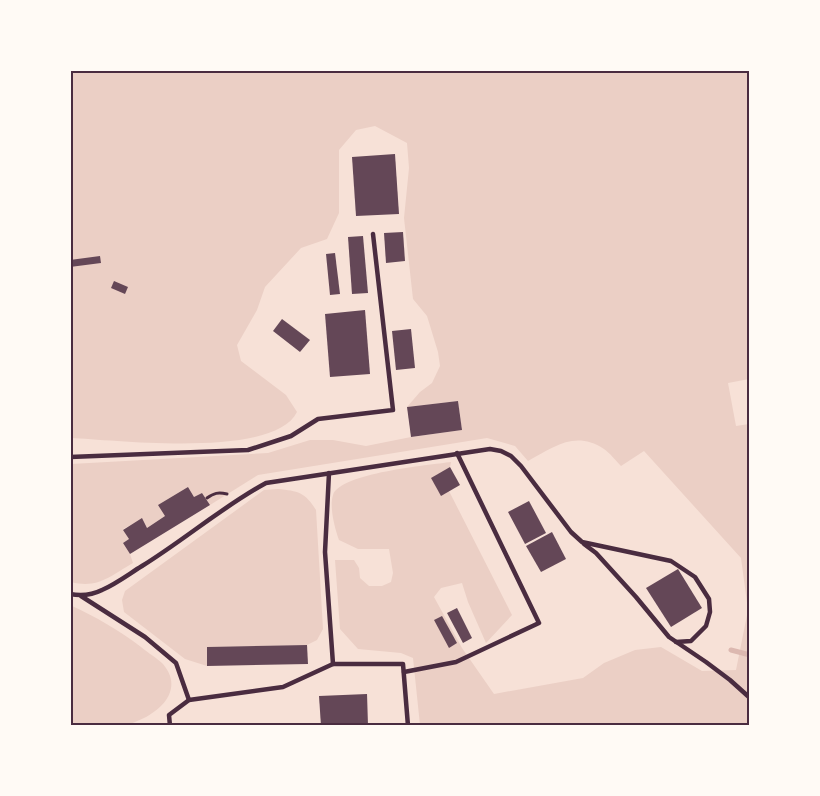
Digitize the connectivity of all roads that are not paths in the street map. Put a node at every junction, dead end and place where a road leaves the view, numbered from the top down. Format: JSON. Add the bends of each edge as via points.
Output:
{"nodes":[{"id":1,"x":373,"y":234,"type":"dead end"},
{"id":2,"x":457,"y":453,"type":"junction"},
{"id":3,"x":70,"y":457,"type":"edge"},
{"id":4,"x":329,"y":473,"type":"junction"},
{"id":5,"x":582,"y":542,"type":"junction"},
{"id":6,"x":70,"y":594,"type":"edge"},
{"id":7,"x":81,"y":596,"type":"junction"},
{"id":8,"x":676,"y":642,"type":"junction"},
{"id":9,"x":333,"y":664,"type":"junction"},
{"id":10,"x":404,"y":672,"type":"junction"},
{"id":11,"x":750,"y":699,"type":"edge"},
{"id":12,"x":189,"y":700,"type":"junction"},
{"id":13,"x":170,"y":726,"type":"edge"},
{"id":14,"x":408,"y":726,"type":"edge"}],
"edges":[{"from":1,"to":3,"type":"lane","via":[[393,410],[318,419],[291,436],[248,450]]},
{"from":2,"to":4,"type":"lane"},
{"from":2,"to":5,"type":"lane","via":[[490,449],[511,456]]},
{"from":2,"to":10,"type":"lane","via":[[539,623],[456,662]]},
{"from":4,"to":7,"type":"lane","via":[[266,483],[112,585]]},
{"from":4,"to":9,"type":"lane","via":[[325,552]]},
{"from":5,"to":8,"type":"lane"},
{"from":5,"to":8,"type":"lane","via":[[671,561],[695,577],[709,598],[706,626],[691,641]]},
{"from":6,"to":7,"type":"lane"},
{"from":7,"to":12,"type":"lane","via":[[145,637],[176,663]]},
{"from":8,"to":11,"type":"lane"},
{"from":9,"to":10,"type":"lane","via":[[403,664]]},
{"from":9,"to":12,"type":"lane","via":[[283,687]]},
{"from":10,"to":14,"type":"lane"},
{"from":12,"to":13,"type":"lane","via":[[169,715]]}]}
